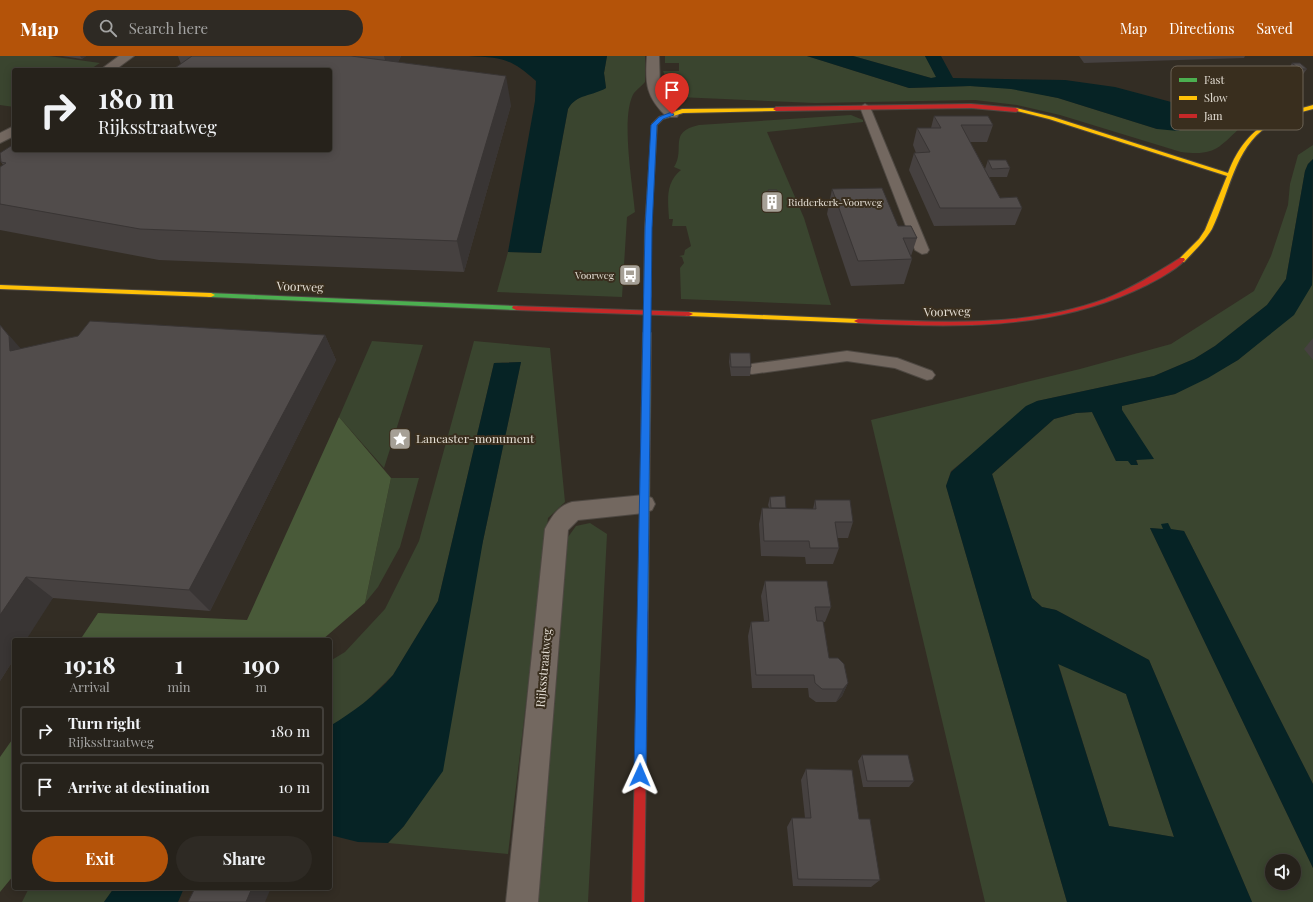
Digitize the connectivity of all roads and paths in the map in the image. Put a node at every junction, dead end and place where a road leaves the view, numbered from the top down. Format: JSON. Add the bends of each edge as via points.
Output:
{"nodes":[{"id":1,"x":128,"y":56,"type":"edge"},
{"id":2,"x":653,"y":56,"type":"edge"},
{"id":3,"x":109,"y":68,"type":"edge"},
{"id":4,"x":865,"y":107,"type":"junction"},
{"id":5,"x":1313,"y":107,"type":"edge"},
{"id":6,"x":1303,"y":109,"type":"edge"},
{"id":7,"x":672,"y":114,"type":"junction"},
{"id":8,"x":1259,"y":130,"type":"edge"},
{"id":9,"x":12,"y":131,"type":"edge"},
{"id":10,"x":0,"y":139,"type":"edge"},
{"id":11,"x":1229,"y":175,"type":"junction"},
{"id":12,"x":922,"y":250,"type":"dead end"},
{"id":13,"x":0,"y":287,"type":"edge"},
{"id":14,"x":752,"y":369,"type":"edge"},
{"id":15,"x":927,"y":375,"type":"dead end"},
{"id":16,"x":644,"y":504,"type":"junction"},
{"id":17,"x":522,"y":902,"type":"edge"},
{"id":18,"x":638,"y":902,"type":"edge"}],
"edges":[{"from":1,"to":3,"type":"street"},
{"from":2,"to":7,"type":"street","via":[[654,93],[660,104]]},
{"from":4,"to":7,"type":"street","via":[[696,111]]},
{"from":4,"to":11,"type":"street","via":[[970,106],[1010,109],[1074,124]]},
{"from":4,"to":12,"type":"lane"},
{"from":5,"to":6,"type":"street","name":"Voorweg"},
{"from":7,"to":16,"type":"street","bridge":true,"via":[[661,118],[654,125],[648,228]]},
{"from":8,"to":11,"type":"street","name":"Voorweg","via":[[1240,150]]},
{"from":9,"to":10,"type":"street"},
{"from":11,"to":13,"type":"street","name":"Voorweg","via":[[1212,222],[1202,240],[1180,262],[1144,286],[1105,301],[1047,316],[1003,322],[929,324]]},
{"from":14,"to":15,"type":"lane","via":[[847,356],[897,363]]},
{"from":16,"to":17,"type":"street","name":"Rijksstraatweg","via":[[572,512],[563,519],[557,529]]},
{"from":16,"to":18,"type":"street"}]}
